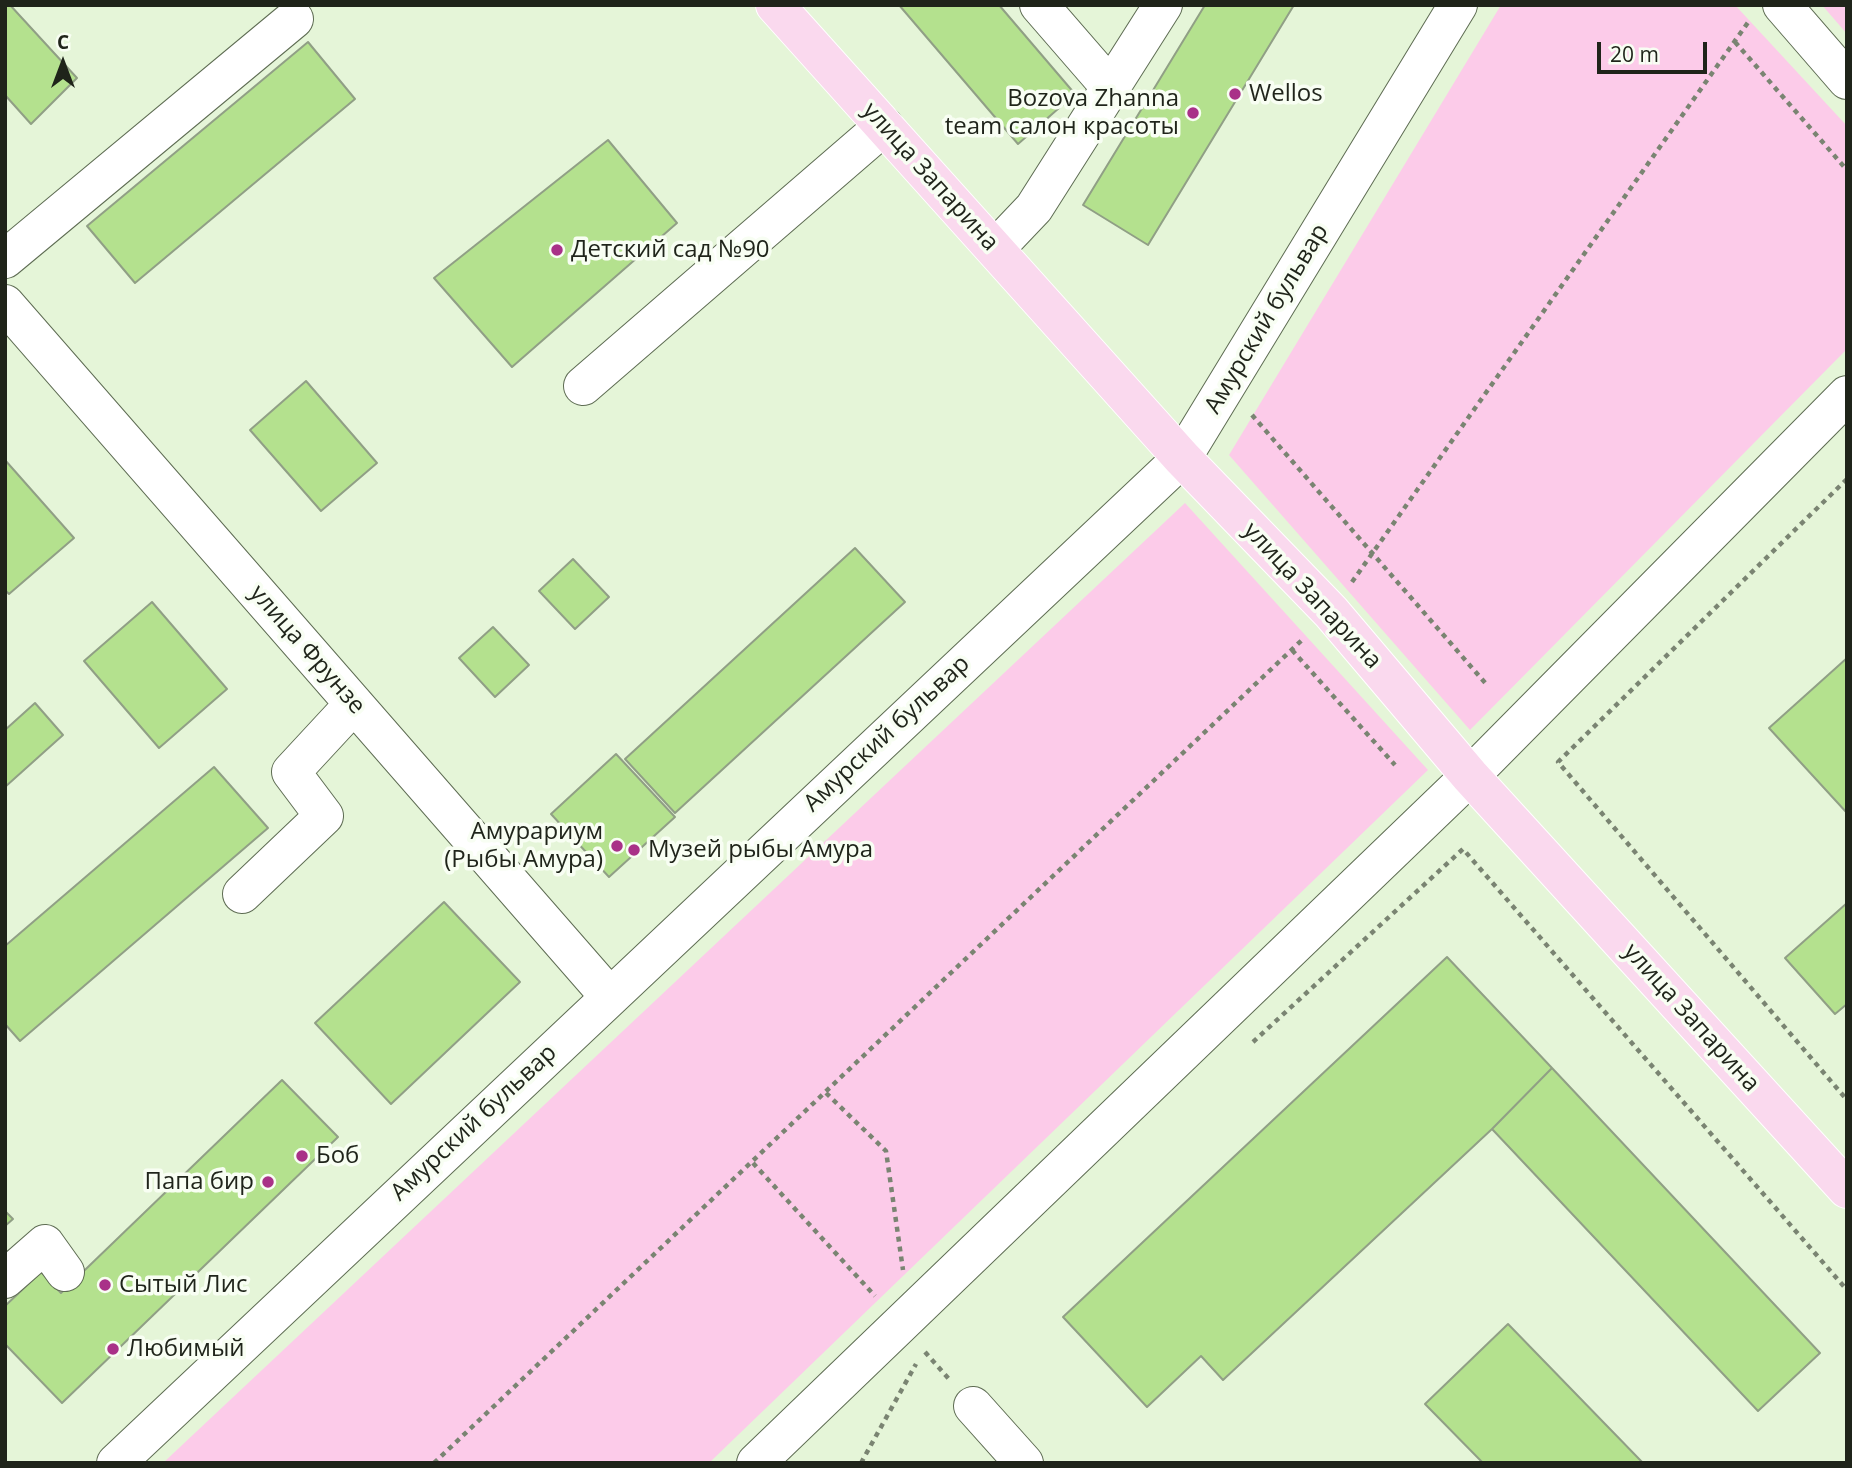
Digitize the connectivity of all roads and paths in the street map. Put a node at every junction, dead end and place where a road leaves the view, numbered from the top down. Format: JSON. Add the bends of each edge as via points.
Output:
{"nodes":[{"id":1,"x":775,"y":5,"type":"edge"},
{"id":2,"x":1039,"y":5,"type":"edge"},
{"id":3,"x":1163,"y":5,"type":"edge"},
{"id":4,"x":1458,"y":5,"type":"edge"},
{"id":5,"x":1768,"y":10,"type":"edge"},
{"id":6,"x":294,"y":19,"type":"dead end"},
{"id":7,"x":1735,"y":42,"type":"junction"},
{"id":8,"x":1847,"y":80,"type":"edge"},
{"id":9,"x":1111,"y":88,"type":"junction"},
{"id":10,"x":884,"y":126,"type":"junction"},
{"id":11,"x":1847,"y":170,"type":"edge"},
{"id":12,"x":995,"y":250,"type":"junction"},
{"id":13,"x":5,"y":259,"type":"edge"},
{"id":14,"x":5,"y":304,"type":"edge"},
{"id":15,"x":583,"y":386,"type":"dead end"},
{"id":16,"x":1226,"y":386,"type":"junction"},
{"id":17,"x":1847,"y":395,"type":"edge"},
{"id":18,"x":1182,"y":458,"type":"junction"},
{"id":19,"x":1847,"y":479,"type":"edge"},
{"id":20,"x":1372,"y":554,"type":"junction"},
{"id":21,"x":1331,"y":612,"type":"junction"},
{"id":22,"x":1292,"y":650,"type":"junction"},
{"id":23,"x":1487,"y":685,"type":"dead end"},
{"id":24,"x":354,"y":704,"type":"junction"},
{"id":25,"x":1395,"y":765,"type":"dead end"},
{"id":26,"x":1470,"y":776,"type":"junction"},
{"id":27,"x":242,"y":894,"type":"dead end"},
{"id":28,"x":609,"y":996,"type":"junction"},
{"id":29,"x":1247,"y":1047,"type":"dead end"},
{"id":30,"x":826,"y":1093,"type":"junction"},
{"id":31,"x":1847,"y":1100,"type":"edge"},
{"id":32,"x":753,"y":1163,"type":"junction"},
{"id":33,"x":1847,"y":1189,"type":"edge"},
{"id":34,"x":65,"y":1272,"type":"dead end"},
{"id":35,"x":904,"y":1276,"type":"dead end"},
{"id":36,"x":5,"y":1279,"type":"edge"},
{"id":37,"x":1847,"y":1290,"type":"edge"},
{"id":38,"x":916,"y":1333,"type":"junction"},
{"id":39,"x":973,"y":1406,"type":"dead end"},
{"id":40,"x":116,"y":1463,"type":"edge"},
{"id":41,"x":434,"y":1463,"type":"edge"},
{"id":42,"x":756,"y":1463,"type":"edge"},
{"id":43,"x":861,"y":1463,"type":"edge"},
{"id":44,"x":1024,"y":1463,"type":"edge"}],
"edges":[{"from":1,"to":10,"type":"main road","name":"улица Запарина"},
{"from":2,"to":9,"type":"street"},
{"from":3,"to":9,"type":"street"},
{"from":4,"to":16,"type":"street","name":"Амурский бульвар"},
{"from":5,"to":7,"type":"path"},
{"from":5,"to":8,"type":"street"},
{"from":6,"to":13,"type":"street"},
{"from":7,"to":11,"type":"path"},
{"from":7,"to":20,"type":"path"},
{"from":9,"to":12,"type":"street","via":[[1034,208]]},
{"from":10,"to":12,"type":"main road","name":"улица Запарина"},
{"from":10,"to":15,"type":"street"},
{"from":12,"to":18,"type":"main road","name":"улица Запарина"},
{"from":14,"to":24,"type":"street","name":"улица Фрунзе"},
{"from":16,"to":18,"type":"street","name":"Амурский бульвар"},
{"from":16,"to":20,"type":"path"},
{"from":17,"to":26,"type":"street"},
{"from":18,"to":21,"type":"main road","name":"улица Запарина"},
{"from":18,"to":28,"type":"street","name":"Амурский бульвар"},
{"from":19,"to":31,"type":"path","via":[[1558,762]]},
{"from":20,"to":21,"type":"path"},
{"from":20,"to":23,"type":"path"},
{"from":21,"to":22,"type":"path"},
{"from":21,"to":26,"type":"main road","name":"улица Запарина"},
{"from":22,"to":25,"type":"path"},
{"from":22,"to":30,"type":"path"},
{"from":24,"to":27,"type":"street","via":[[291,772],[324,816]]},
{"from":24,"to":28,"type":"street","name":"улица Фрунзе"},
{"from":26,"to":33,"type":"main road","name":"улица Запарина"},
{"from":26,"to":38,"type":"street"},
{"from":28,"to":40,"type":"street","name":"Амурский бульвар"},
{"from":29,"to":37,"type":"path","via":[[1463,849]]},
{"from":30,"to":32,"type":"path"},
{"from":30,"to":35,"type":"path","via":[[886,1151]]},
{"from":32,"to":38,"type":"path"},
{"from":32,"to":41,"type":"path"},
{"from":34,"to":36,"type":"street","via":[[45,1244]]},
{"from":38,"to":42,"type":"street"},
{"from":38,"to":43,"type":"path","via":[[923,1350]]},
{"from":39,"to":44,"type":"street"}]}
